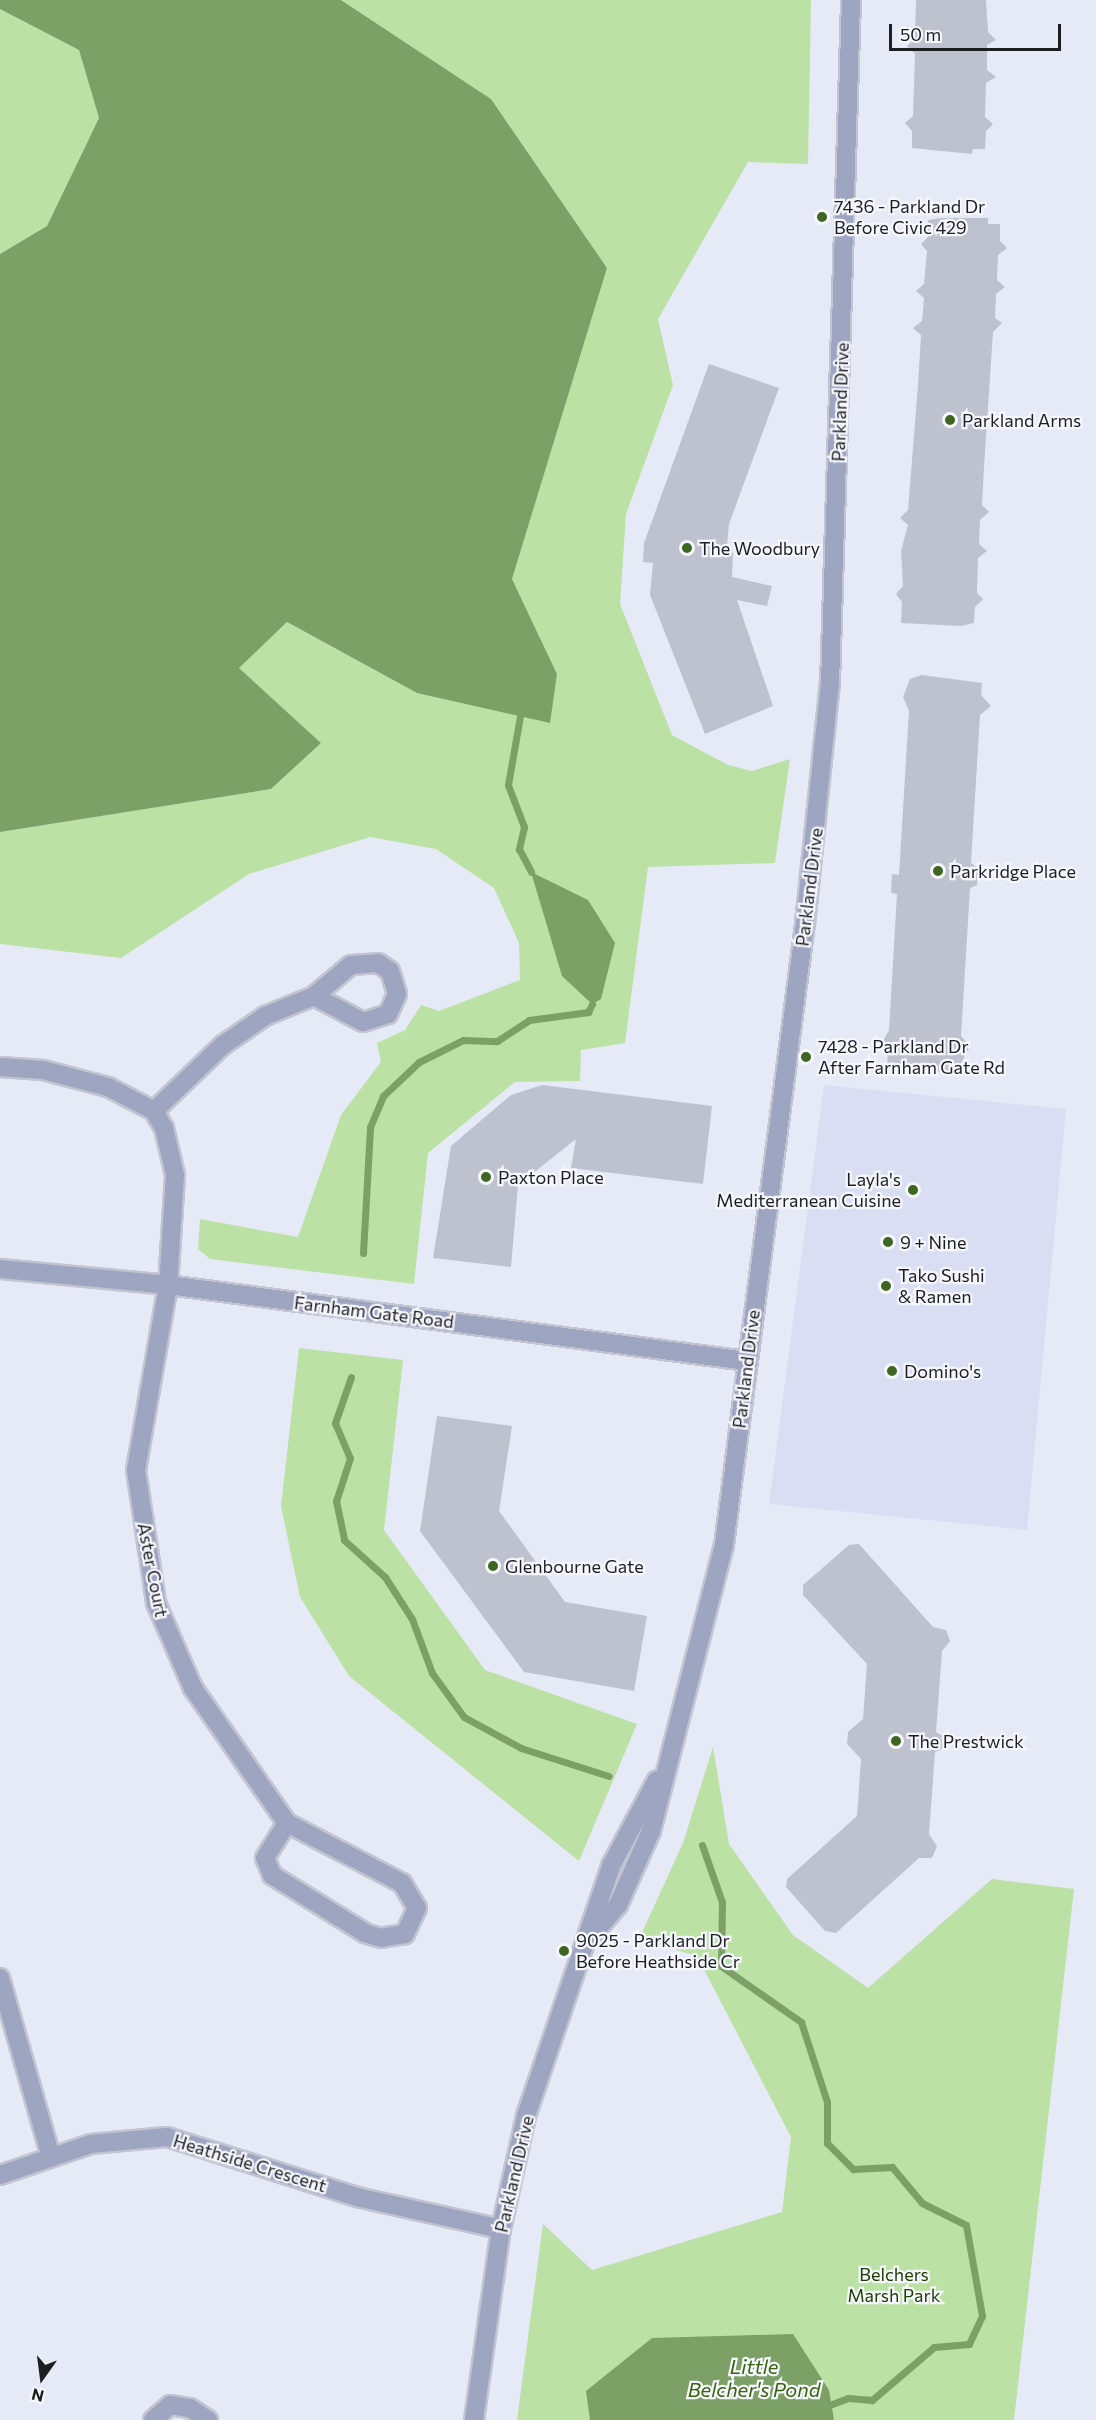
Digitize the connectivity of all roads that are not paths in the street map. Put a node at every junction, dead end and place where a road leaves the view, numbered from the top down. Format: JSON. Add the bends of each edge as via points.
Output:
{"nodes":[{"id":1,"x":851,"y":0,"type":"edge"},
{"id":2,"x":314,"y":996,"type":"dead end"},
{"id":3,"x":0,"y":1067,"type":"edge"},
{"id":4,"x":154,"y":1111,"type":"junction"},
{"id":5,"x":0,"y":1269,"type":"edge"},
{"id":6,"x":168,"y":1285,"type":"junction"},
{"id":7,"x":747,"y":1361,"type":"junction"},
{"id":8,"x":667,"y":1763,"type":"junction"},
{"id":9,"x":287,"y":1823,"type":"junction"},
{"id":10,"x":590,"y":1938,"type":"junction"},
{"id":11,"x":0,"y":1978,"type":"edge"},
{"id":12,"x":51,"y":2157,"type":"junction"},
{"id":13,"x":0,"y":2175,"type":"edge"},
{"id":14,"x":501,"y":2229,"type":"junction"},
{"id":15,"x":153,"y":2420,"type":"edge"},
{"id":16,"x":208,"y":2420,"type":"edge"},
{"id":17,"x":474,"y":2420,"type":"edge"}],
"edges":[{"from":1,"to":7,"type":"street","name":"Parkland Drive","via":[[830,684]]},
{"from":2,"to":4,"type":"street","via":[[265,1016],[223,1045]]},
{"from":3,"to":4,"type":"street","via":[[43,1070],[108,1087]]},
{"from":4,"to":6,"type":"street","name":"Aster Court","via":[[175,1175]]},
{"from":5,"to":6,"type":"street","name":"Farnham Gate Road"},
{"from":6,"to":7,"type":"street","name":"Farnham Gate Road"},
{"from":6,"to":9,"type":"street","name":"Aster Court","via":[[136,1470],[156,1603],[193,1688]]},
{"from":7,"to":8,"type":"street","name":"Parkland Drive","via":[[724,1545]]},
{"from":8,"to":10,"type":"street","name":"Parkland Drive","via":[[612,1864]]},
{"from":8,"to":10,"type":"street","name":"Parkland Drive","via":[[634,1876],[618,1905]]},
{"from":9,"to":9,"type":"street","name":"Aster Court","via":[[265,1858],[272,1875],[365,1933],[381,1938],[405,1934],[417,1908],[402,1883]]},
{"from":10,"to":14,"type":"street","name":"Parkland Drive","via":[[526,2116]]},
{"from":11,"to":12,"type":"street"},
{"from":12,"to":13,"type":"street","name":"Heathside Crescent"},
{"from":12,"to":14,"type":"street","name":"Heathside Crescent","via":[[124,2137],[167,2138],[361,2198]]},
{"from":14,"to":17,"type":"street","name":"Parkland Drive"},
{"from":15,"to":16,"type":"street","via":[[170,2405],[190,2408]]}]}
